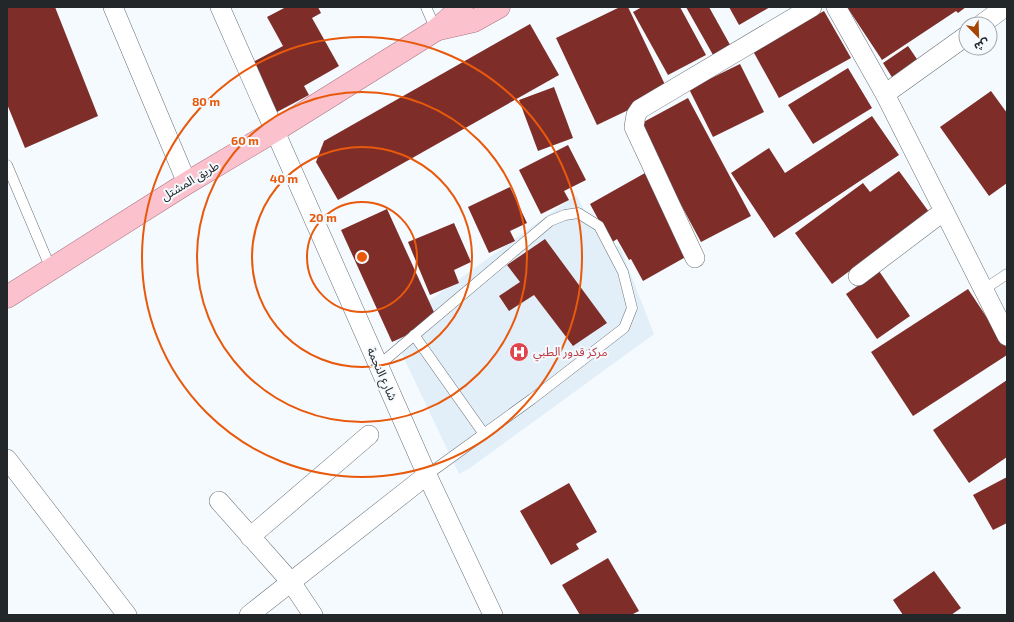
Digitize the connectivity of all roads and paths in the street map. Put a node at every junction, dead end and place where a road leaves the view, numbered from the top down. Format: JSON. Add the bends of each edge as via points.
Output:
{"nodes":[{"id":1,"x":113,"y":7,"type":"edge"},
{"id":2,"x":220,"y":7,"type":"edge"},
{"id":3,"x":426,"y":7,"type":"edge"},
{"id":4,"x":462,"y":7,"type":"edge"},
{"id":5,"x":499,"y":7,"type":"edge"},
{"id":6,"x":812,"y":7,"type":"edge"},
{"id":7,"x":836,"y":7,"type":"edge"},
{"id":8,"x":1006,"y":7,"type":"edge"},
{"id":9,"x":993,"y":16,"type":"edge"},
{"id":10,"x":436,"y":30,"type":"junction"},
{"id":11,"x":958,"y":42,"type":"edge"},
{"id":12,"x":885,"y":94,"type":"junction"},
{"id":13,"x":276,"y":130,"type":"junction"},
{"id":14,"x":7,"y":165,"type":"edge"},
{"id":15,"x":186,"y":183,"type":"junction"},
{"id":16,"x":944,"y":211,"type":"junction"},
{"id":17,"x":695,"y":258,"type":"dead end"},
{"id":18,"x":51,"y":269,"type":"junction"},
{"id":19,"x":1007,"y":274,"type":"edge"},
{"id":20,"x":858,"y":276,"type":"dead end"},
{"id":21,"x":984,"y":290,"type":"junction"},
{"id":22,"x":7,"y":298,"type":"edge"},
{"id":23,"x":414,"y":335,"type":"junction"},
{"id":24,"x":1007,"y":336,"type":"edge"},
{"id":25,"x":378,"y":365,"type":"junction"},
{"id":26,"x":484,"y":434,"type":"junction"},
{"id":27,"x":369,"y":435,"type":"dead end"},
{"id":28,"x":7,"y":459,"type":"edge"},
{"id":29,"x":427,"y":475,"type":"junction"},
{"id":30,"x":219,"y":501,"type":"dead end"},
{"id":31,"x":250,"y":537,"type":"junction"},
{"id":32,"x":291,"y":582,"type":"junction"},
{"id":33,"x":127,"y":615,"type":"edge"},
{"id":34,"x":249,"y":615,"type":"edge"},
{"id":35,"x":313,"y":615,"type":"edge"},
{"id":36,"x":494,"y":615,"type":"edge"}],
"edges":[{"from":1,"to":15,"type":"street"},
{"from":2,"to":13,"type":"street","name":"شارع النجمة"},
{"from":3,"to":10,"type":"lane"},
{"from":4,"to":10,"type":"main road","name":"طريق المشتل"},
{"from":5,"to":10,"type":"main road","name":"طريق المشتل","via":[[474,21]]},
{"from":6,"to":17,"type":"street","via":[[640,109],[636,115],[634,127]]},
{"from":7,"to":12,"type":"street"},
{"from":8,"to":9,"type":"street"},
{"from":10,"to":13,"type":"main road","name":"طريق المشتل"},
{"from":11,"to":12,"type":"street"},
{"from":12,"to":16,"type":"street"},
{"from":13,"to":15,"type":"main road","name":"طريق المشتل"},
{"from":13,"to":25,"type":"street","name":"شارع النجمة"},
{"from":14,"to":18,"type":"lane"},
{"from":15,"to":18,"type":"main road","name":"طريق المشتل"},
{"from":16,"to":20,"type":"street"},
{"from":16,"to":21,"type":"street"},
{"from":18,"to":22,"type":"main road","name":"طريق المشتل"},
{"from":19,"to":21,"type":"lane"},
{"from":21,"to":24,"type":"street"},
{"from":23,"to":25,"type":"lane"},
{"from":23,"to":26,"type":"lane"},
{"from":23,"to":26,"type":"lane","via":[[550,221],[578,213],[599,226],[622,272],[632,308],[624,328]]},
{"from":25,"to":29,"type":"street","name":"شارع النجمة"},
{"from":26,"to":29,"type":"lane"},
{"from":27,"to":31,"type":"street"},
{"from":28,"to":33,"type":"street"},
{"from":29,"to":32,"type":"street"},
{"from":29,"to":36,"type":"street","name":"شارع النجمة"},
{"from":30,"to":31,"type":"street"},
{"from":31,"to":32,"type":"street"},
{"from":32,"to":34,"type":"street"},
{"from":32,"to":35,"type":"street"}]}
